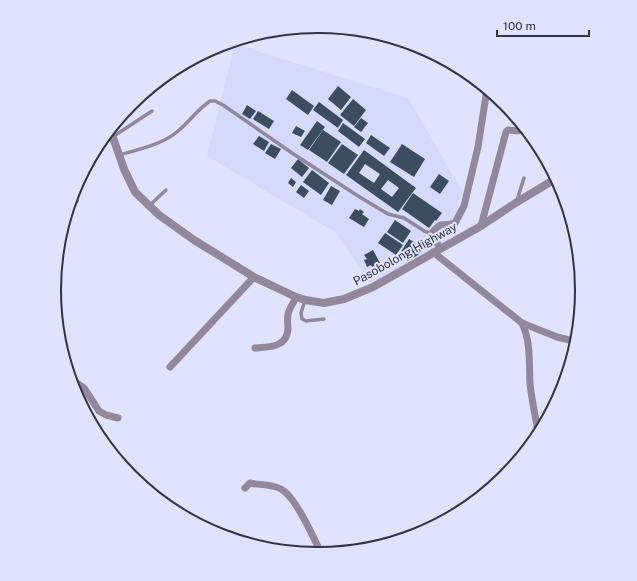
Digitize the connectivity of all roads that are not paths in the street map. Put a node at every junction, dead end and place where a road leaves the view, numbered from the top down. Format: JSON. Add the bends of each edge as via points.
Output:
{"nodes":[{"id":1,"x":487,"y":96,"type":"edge"},
{"id":2,"x":152,"y":110,"type":"dead end"},
{"id":3,"x":118,"y":129,"type":"edge"},
{"id":4,"x":519,"y":130,"type":"edge"},
{"id":5,"x":112,"y":136,"type":"edge"},
{"id":6,"x":118,"y":155,"type":"junction"},
{"id":7,"x":524,"y":178,"type":"dead end"},
{"id":8,"x":551,"y":182,"type":"edge"},
{"id":9,"x":166,"y":190,"type":"dead end"},
{"id":10,"x":517,"y":202,"type":"junction"},
{"id":11,"x":149,"y":206,"type":"junction"},
{"id":12,"x":481,"y":226,"type":"junction"},
{"id":13,"x":432,"y":233,"type":"junction"},
{"id":14,"x":437,"y":251,"type":"junction"},
{"id":15,"x":254,"y":277,"type":"junction"},
{"id":16,"x":296,"y":297,"type":"junction"},
{"id":17,"x":305,"y":300,"type":"junction"},
{"id":18,"x":324,"y":319,"type":"dead end"},
{"id":19,"x":522,"y":323,"type":"junction"},
{"id":20,"x":571,"y":340,"type":"edge"},
{"id":21,"x":255,"y":348,"type":"dead end"},
{"id":22,"x":170,"y":367,"type":"dead end"},
{"id":23,"x":79,"y":385,"type":"edge"},
{"id":24,"x":118,"y":418,"type":"dead end"},
{"id":25,"x":537,"y":427,"type":"edge"},
{"id":26,"x":245,"y":488,"type":"dead end"},
{"id":27,"x":318,"y":548,"type":"edge"}],
"edges":[{"from":1,"to":13,"type":"street","via":[[464,206],[455,223],[442,224]]},
{"from":2,"to":3,"type":"lane"},
{"from":4,"to":12,"type":"street","via":[[506,132]]},
{"from":5,"to":6,"type":"street","name":"Pasobolong Highway"},
{"from":6,"to":11,"type":"street","name":"Pasobolong Highway","via":[[135,192]]},
{"from":6,"to":13,"type":"lane","via":[[169,138],[203,106],[215,101],[358,196],[388,214],[404,218]]},
{"from":7,"to":10,"type":"lane"},
{"from":8,"to":10,"type":"street","name":"Pasobolong Highway"},
{"from":9,"to":11,"type":"lane"},
{"from":10,"to":12,"type":"street","name":"Pasobolong Highway"},
{"from":11,"to":15,"type":"street","name":"Pasobolong Highway","via":[[194,240]]},
{"from":12,"to":14,"type":"street","name":"Pasobolong Highway"},
{"from":13,"to":14,"type":"street"},
{"from":14,"to":17,"type":"street","name":"Pasobolong Highway","via":[[373,287],[344,300],[324,303]]},
{"from":14,"to":19,"type":"street"},
{"from":15,"to":16,"type":"street","name":"Pasobolong Highway"},
{"from":15,"to":22,"type":"street"},
{"from":16,"to":17,"type":"street","name":"Pasobolong Highway"},
{"from":16,"to":21,"type":"street","via":[[288,313],[284,340],[274,346]]},
{"from":17,"to":18,"type":"lane","via":[[302,319]]},
{"from":19,"to":20,"type":"street"},
{"from":19,"to":25,"type":"street","via":[[528,342],[531,390]]},
{"from":23,"to":24,"type":"street","via":[[99,411]]},
{"from":26,"to":27,"type":"street","via":[[250,483],[279,488],[285,492]]}]}
